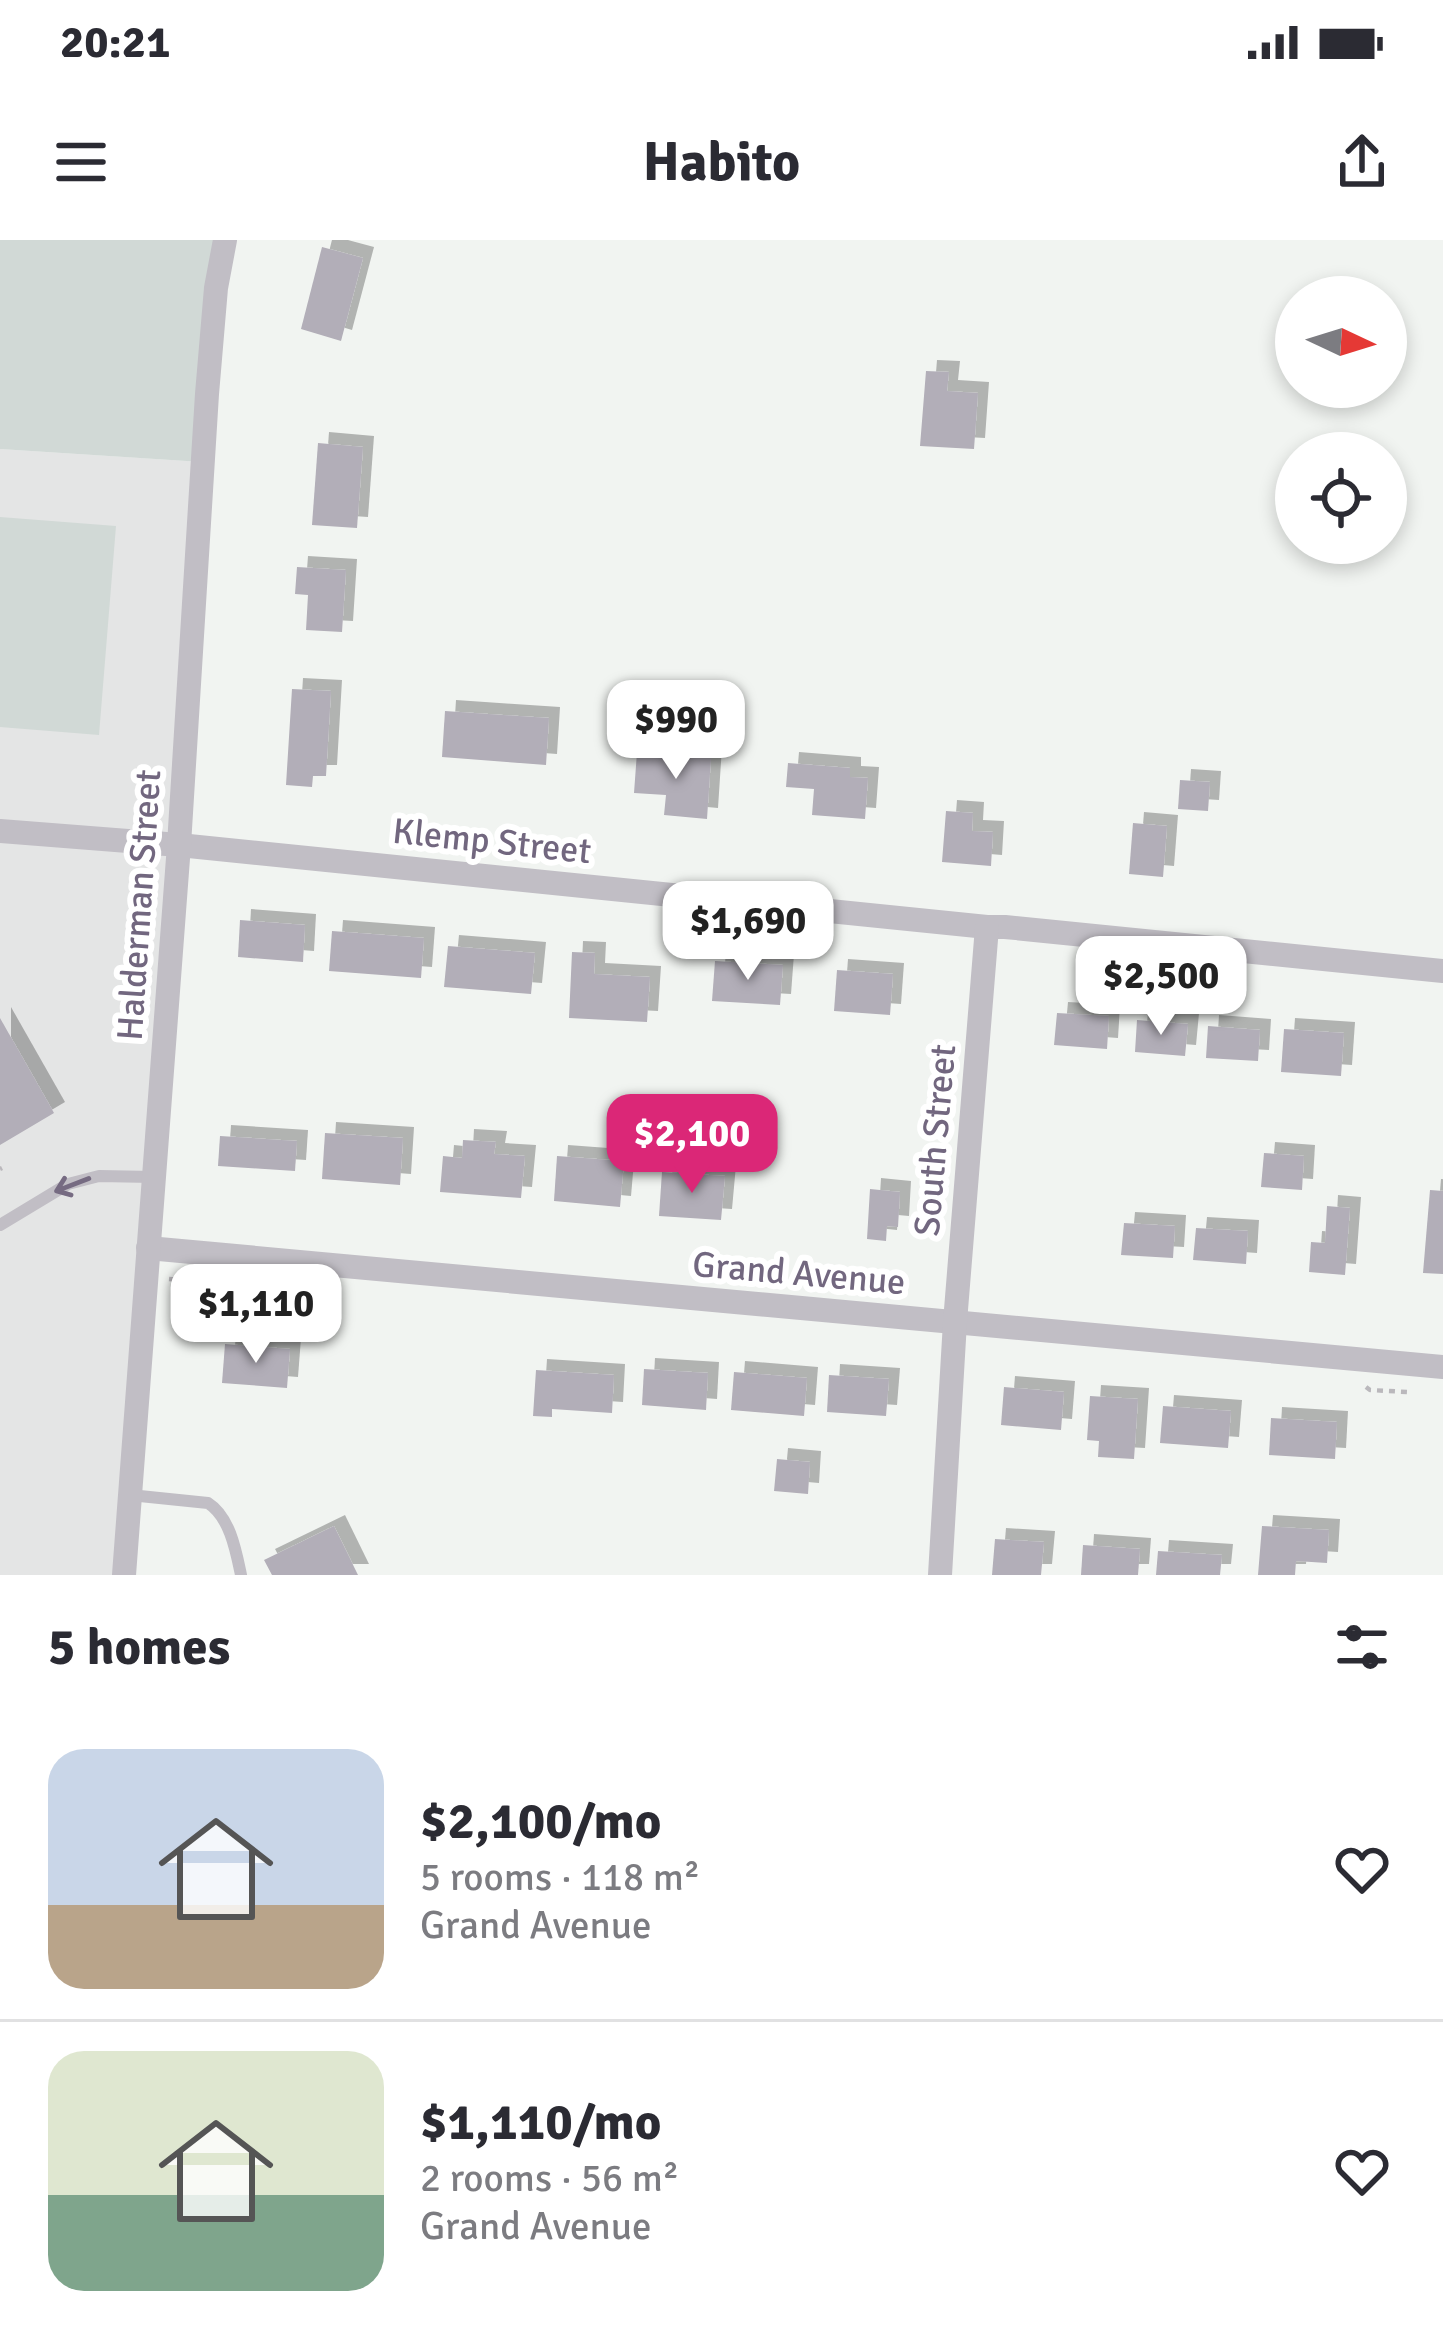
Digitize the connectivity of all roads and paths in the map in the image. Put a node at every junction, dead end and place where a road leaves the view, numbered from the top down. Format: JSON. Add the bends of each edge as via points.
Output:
{"nodes":[{"id":1,"x":226,"y":242,"type":"edge"},
{"id":2,"x":0,"y":831,"type":"edge"},
{"id":3,"x":179,"y":844,"type":"junction"},
{"id":4,"x":987,"y":927,"type":"junction"},
{"id":5,"x":1443,"y":970,"type":"edge"},
{"id":6,"x":153,"y":1178,"type":"junction"},
{"id":7,"x":0,"y":1225,"type":"edge"},
{"id":8,"x":148,"y":1248,"type":"junction"},
{"id":9,"x":955,"y":1322,"type":"junction"},
{"id":10,"x":1443,"y":1367,"type":"edge"},
{"id":11,"x":130,"y":1495,"type":"junction"},
{"id":12,"x":124,"y":1575,"type":"edge"},
{"id":13,"x":241,"y":1575,"type":"edge"},
{"id":14,"x":940,"y":1575,"type":"edge"}],
"edges":[{"from":1,"to":3,"type":"street","name":"Halderman Street","via":[[207,394]]},
{"from":2,"to":3,"type":"street"},
{"from":3,"to":4,"type":"street","name":"Klemp Street"},
{"from":3,"to":6,"type":"street","name":"Halderman Street"},
{"from":4,"to":5,"type":"street","name":"Klemp Street"},
{"from":4,"to":9,"type":"street","name":"South Street"},
{"from":6,"to":7,"type":"lane","one_way":true,"via":[[68,1184]]},
{"from":6,"to":8,"type":"street","name":"Halderman Street"},
{"from":8,"to":9,"type":"street","name":"Grand Avenue"},
{"from":8,"to":11,"type":"street","name":"Halderman Street"},
{"from":9,"to":10,"type":"street","name":"Grand Avenue"},
{"from":9,"to":14,"type":"street","name":"South Street"},
{"from":11,"to":12,"type":"street","name":"Halderman Street"},
{"from":11,"to":13,"type":"lane","via":[[216,1508]]}]}
